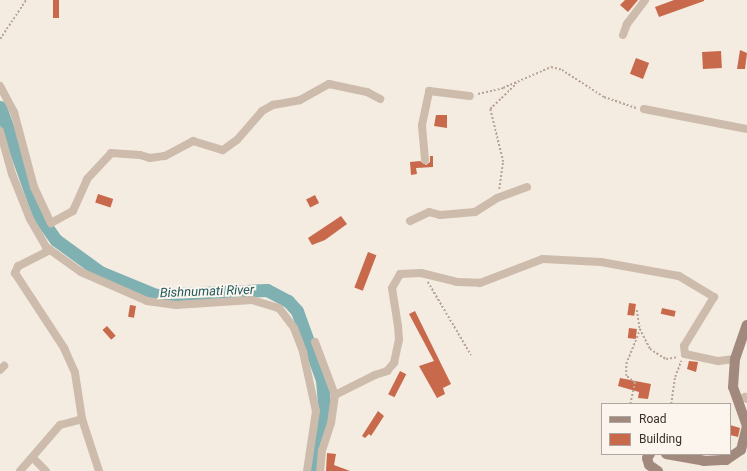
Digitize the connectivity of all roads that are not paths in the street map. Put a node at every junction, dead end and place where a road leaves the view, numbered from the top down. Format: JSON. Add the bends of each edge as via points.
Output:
{"nodes":[{"id":1,"x":645,"y":0,"type":"edge"},
{"id":2,"x":623,"y":35,"type":"dead end"},
{"id":3,"x":0,"y":86,"type":"edge"},
{"id":4,"x":470,"y":96,"type":"road end"},
{"id":5,"x":380,"y":99,"type":"dead end"},
{"id":6,"x":644,"y":109,"type":"road end"},
{"id":7,"x":747,"y":129,"type":"edge"},
{"id":8,"x":0,"y":131,"type":"edge"},
{"id":9,"x":424,"y":160,"type":"dead end"},
{"id":10,"x":527,"y":187,"type":"dead end"},
{"id":11,"x":410,"y":221,"type":"dead end"},
{"id":12,"x":51,"y":223,"type":"junction"},
{"id":13,"x":41,"y":229,"type":"junction"},
{"id":14,"x":50,"y":250,"type":"junction"},
{"id":15,"x":747,"y":325,"type":"edge"},
{"id":16,"x":315,"y":342,"type":"dead end"},
{"id":17,"x":735,"y":359,"type":"junction"},
{"id":18,"x":335,"y":395,"type":"junction"},
{"id":19,"x":742,"y":400,"type":"edge"},
{"id":20,"x":82,"y":419,"type":"junction"},
{"id":21,"x":744,"y":449,"type":"edge"},
{"id":22,"x":649,"y":455,"type":"edge"},
{"id":23,"x":671,"y":455,"type":"edge"},
{"id":24,"x":33,"y":458,"type":"junction"},
{"id":25,"x":20,"y":471,"type":"edge"},
{"id":26,"x":46,"y":471,"type":"edge"},
{"id":27,"x":99,"y":471,"type":"edge"},
{"id":28,"x":307,"y":471,"type":"edge"},
{"id":29,"x":320,"y":471,"type":"edge"},
{"id":30,"x":658,"y":471,"type":"edge"}],
"edges":[{"from":1,"to":2,"type":"street","via":[[627,24]]},
{"from":3,"to":12,"type":"street","via":[[14,112],[34,187]]},
{"from":4,"to":9,"type":"street","via":[[429,91],[422,125]]},
{"from":5,"to":12,"type":"street","via":[[367,92],[329,84],[300,100],[273,105],[262,111],[237,140],[223,150],[193,141],[164,156],[150,158],[111,153],[87,179],[73,211]]},
{"from":6,"to":7,"type":"street"},
{"from":8,"to":13,"type":"street","via":[[12,174],[30,219]]},
{"from":10,"to":11,"type":"street","via":[[497,198],[475,212],[440,215],[429,212]]},
{"from":12,"to":13,"type":"street"},
{"from":13,"to":14,"type":"street"},
{"from":14,"to":20,"type":"street","via":[[18,266],[15,273],[64,348],[72,367]]},
{"from":14,"to":28,"type":"street","via":[[81,272],[147,301],[176,305],[252,300],[279,308],[294,328],[303,352],[316,411]]},
{"from":15,"to":17,"type":"street"},
{"from":16,"to":18,"type":"street"},
{"from":17,"to":18,"type":"street","via":[[718,361],[685,354],[684,346],[714,297],[679,276],[570,259],[543,259],[480,283],[457,282],[421,273],[400,274],[392,288],[399,340],[394,362],[388,371]]},
{"from":17,"to":19,"type":"street","via":[[733,387]]},
{"from":18,"to":29,"type":"street","via":[[322,450]]},
{"from":19,"to":21,"type":"street","via":[[747,426]]},
{"from":20,"to":24,"type":"street","via":[[60,425]]},
{"from":20,"to":27,"type":"street"},
{"from":21,"to":23,"type":"street","via":[[726,460],[704,461]]},
{"from":22,"to":30,"type":"street","via":[[647,458],[650,466]]},
{"from":24,"to":25,"type":"street"},
{"from":24,"to":26,"type":"street"}]}
